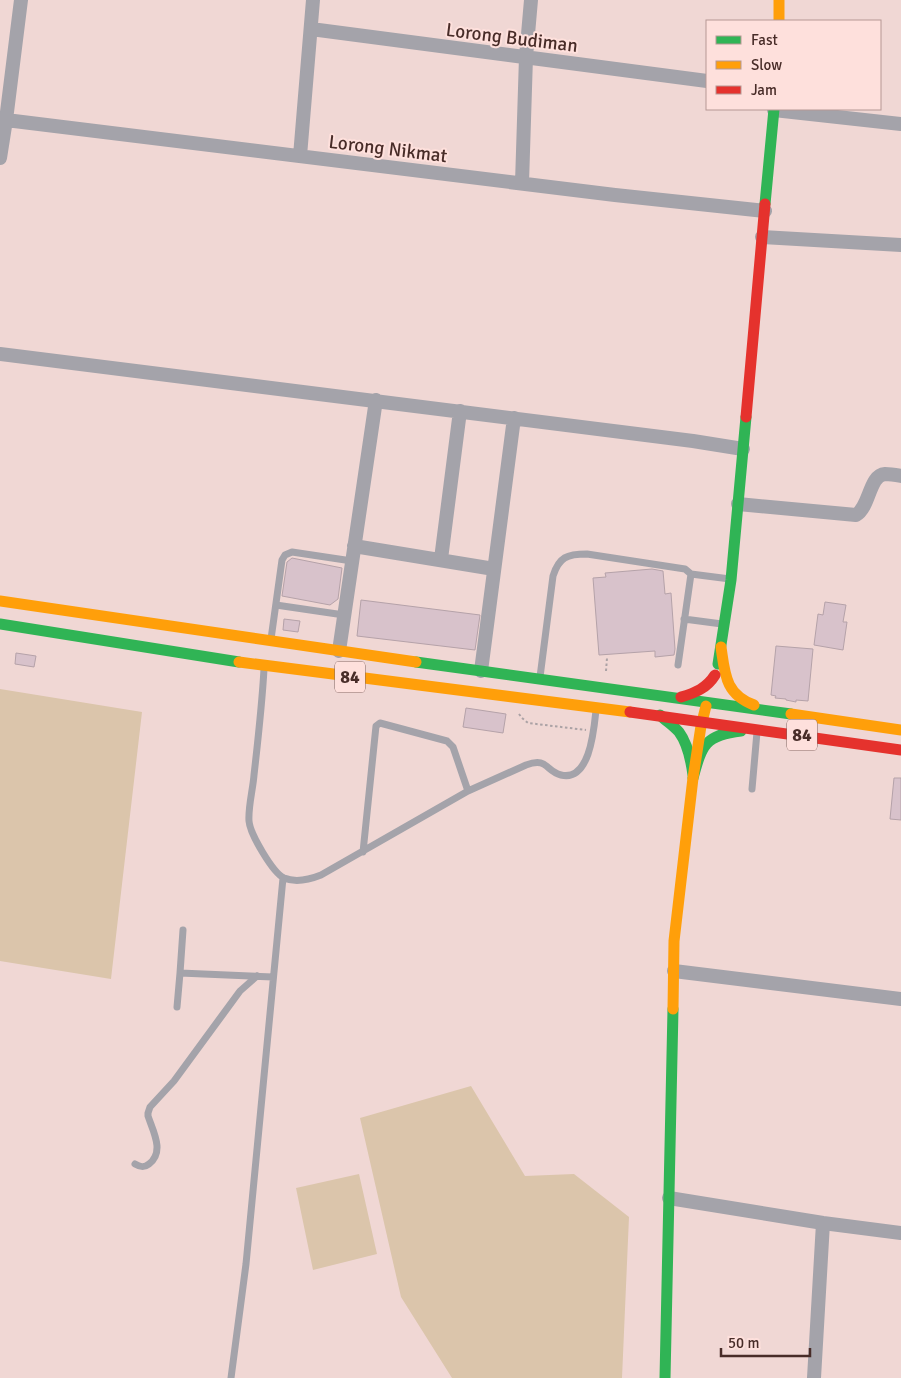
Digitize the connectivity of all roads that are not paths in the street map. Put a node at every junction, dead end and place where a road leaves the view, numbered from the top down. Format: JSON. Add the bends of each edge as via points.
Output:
{"nodes":[{"id":1,"x":21,"y":0,"type":"edge"},
{"id":2,"x":313,"y":0,"type":"edge"},
{"id":3,"x":531,"y":0,"type":"edge"},
{"id":4,"x":779,"y":0,"type":"edge"},
{"id":5,"x":779,"y":20,"type":"edge"},
{"id":6,"x":311,"y":29,"type":"junction"},
{"id":7,"x":526,"y":58,"type":"junction"},
{"id":8,"x":706,"y":81,"type":"edge"},
{"id":9,"x":774,"y":110,"type":"edge"},
{"id":10,"x":901,"y":124,"type":"edge"},
{"id":11,"x":4,"y":128,"type":"edge"},
{"id":12,"x":300,"y":156,"type":"junction"},
{"id":13,"x":0,"y":158,"type":"edge"},
{"id":14,"x":522,"y":184,"type":"junction"},
{"id":15,"x":765,"y":211,"type":"junction"},
{"id":16,"x":762,"y":237,"type":"junction"},
{"id":17,"x":901,"y":245,"type":"edge"},
{"id":18,"x":0,"y":354,"type":"edge"},
{"id":19,"x":376,"y":400,"type":"junction"},
{"id":20,"x":460,"y":411,"type":"junction"},
{"id":21,"x":514,"y":418,"type":"junction"},
{"id":22,"x":743,"y":449,"type":"junction"},
{"id":23,"x":901,"y":476,"type":"edge"},
{"id":24,"x":738,"y":504,"type":"junction"},
{"id":25,"x":354,"y":546,"type":"junction"},
{"id":26,"x":441,"y":560,"type":"junction"},
{"id":27,"x":352,"y":561,"type":"junction"},
{"id":28,"x":494,"y":569,"type":"junction"},
{"id":29,"x":691,"y":574,"type":"junction"},
{"id":30,"x":731,"y":580,"type":"junction"},
{"id":31,"x":0,"y":601,"type":"edge"},
{"id":32,"x":276,"y":605,"type":"junction"},
{"id":33,"x":344,"y":615,"type":"junction"},
{"id":34,"x":684,"y":619,"type":"junction"},
{"id":35,"x":0,"y":624,"type":"edge"},
{"id":36,"x":724,"y":625,"type":"junction"},
{"id":37,"x":270,"y":641,"type":"junction"},
{"id":38,"x":721,"y":647,"type":"junction"},
{"id":39,"x":339,"y":651,"type":"junction"},
{"id":40,"x":678,"y":665,"type":"dead end"},
{"id":41,"x":265,"y":666,"type":"junction"},
{"id":42,"x":481,"y":671,"type":"junction"},
{"id":43,"x":715,"y":675,"type":"junction"},
{"id":44,"x":540,"y":679,"type":"junction"},
{"id":45,"x":678,"y":698,"type":"junction"},
{"id":46,"x":707,"y":702,"type":"junction"},
{"id":47,"x":597,"y":706,"type":"junction"},
{"id":48,"x":767,"y":710,"type":"junction"},
{"id":49,"x":660,"y":715,"type":"junction"},
{"id":50,"x":702,"y":721,"type":"junction"},
{"id":51,"x":756,"y":729,"type":"junction"},
{"id":52,"x":901,"y":730,"type":"edge"},
{"id":53,"x":901,"y":750,"type":"edge"},
{"id":54,"x":693,"y":778,"type":"junction"},
{"id":55,"x":752,"y":789,"type":"dead end"},
{"id":56,"x":468,"y":791,"type":"junction"},
{"id":57,"x":363,"y":852,"type":"junction"},
{"id":58,"x":283,"y":878,"type":"junction"},
{"id":59,"x":183,"y":930,"type":"dead end"},
{"id":60,"x":674,"y":971,"type":"junction"},
{"id":61,"x":180,"y":972,"type":"junction"},
{"id":62,"x":258,"y":976,"type":"junction"},
{"id":63,"x":273,"y":977,"type":"junction"},
{"id":64,"x":901,"y":999,"type":"edge"},
{"id":65,"x":177,"y":1006,"type":"dead end"},
{"id":66,"x":135,"y":1164,"type":"dead end"},
{"id":67,"x":669,"y":1198,"type":"junction"},
{"id":68,"x":823,"y":1223,"type":"junction"},
{"id":69,"x":901,"y":1233,"type":"edge"},
{"id":70,"x":231,"y":1378,"type":"edge"},
{"id":71,"x":665,"y":1378,"type":"edge"},
{"id":72,"x":814,"y":1378,"type":"edge"}],
"edges":[{"from":1,"to":11,"type":"street"},
{"from":2,"to":6,"type":"street"},
{"from":3,"to":7,"type":"street"},
{"from":4,"to":5,"type":"main road"},
{"from":6,"to":7,"type":"street","name":"Lorong Budiman"},
{"from":6,"to":12,"type":"street"},
{"from":7,"to":8,"type":"street","name":"Lorong Budiman"},
{"from":7,"to":14,"type":"street"},
{"from":9,"to":10,"type":"street"},
{"from":9,"to":15,"type":"main road"},
{"from":11,"to":12,"type":"street","name":"Lorong Nikmat"},
{"from":11,"to":13,"type":"street"},
{"from":12,"to":14,"type":"street","name":"Lorong Nikmat"},
{"from":14,"to":15,"type":"street","name":"Lorong Nikmat"},
{"from":15,"to":16,"type":"main road"},
{"from":16,"to":17,"type":"street"},
{"from":16,"to":22,"type":"main road"},
{"from":18,"to":19,"type":"street"},
{"from":19,"to":20,"type":"street"},
{"from":19,"to":25,"type":"street"},
{"from":20,"to":21,"type":"street"},
{"from":20,"to":26,"type":"street"},
{"from":21,"to":22,"type":"street"},
{"from":21,"to":28,"type":"street"},
{"from":22,"to":24,"type":"main road"},
{"from":23,"to":24,"type":"street","via":[[879,476],[863,510],[856,515]]},
{"from":24,"to":30,"type":"main road"},
{"from":25,"to":26,"type":"street"},
{"from":25,"to":27,"type":"street"},
{"from":26,"to":28,"type":"street"},
{"from":27,"to":32,"type":"lane","via":[[288,553],[282,560]]},
{"from":27,"to":33,"type":"street"},
{"from":28,"to":42,"type":"street"},
{"from":29,"to":30,"type":"lane"},
{"from":29,"to":34,"type":"lane"},
{"from":29,"to":44,"type":"lane","via":[[685,569],[587,554],[564,558],[556,566],[553,576]]},
{"from":30,"to":36,"type":"main road"},
{"from":31,"to":37,"type":"main road","number":"84"},
{"from":32,"to":33,"type":"lane"},
{"from":32,"to":37,"type":"lane"},
{"from":33,"to":39,"type":"street"},
{"from":34,"to":36,"type":"lane"},
{"from":34,"to":40,"type":"lane"},
{"from":35,"to":41,"type":"main road","number":"84"},
{"from":36,"to":38,"type":"main road"},
{"from":37,"to":39,"type":"main road","number":"84"},
{"from":38,"to":43,"type":"main road"},
{"from":38,"to":48,"type":"main road","via":[[726,680],[733,692],[745,702]]},
{"from":39,"to":42,"type":"main road","number":"84"},
{"from":41,"to":47,"type":"main road","number":"84"},
{"from":41,"to":58,"type":"lane","via":[[249,820],[254,839]]},
{"from":42,"to":44,"type":"main road","number":"84"},
{"from":43,"to":45,"type":"main road","via":[[701,690]]},
{"from":43,"to":46,"type":"main road"},
{"from":44,"to":45,"type":"main road","number":"84"},
{"from":45,"to":46,"type":"main road","number":"84"},
{"from":46,"to":48,"type":"main road","number":"84"},
{"from":46,"to":50,"type":"main road"},
{"from":47,"to":49,"type":"main road","number":"84"},
{"from":47,"to":56,"type":"lane","via":[[594,731],[584,766],[579,771],[562,775],[540,762],[534,762]]},
{"from":48,"to":52,"type":"main road","number":"84"},
{"from":49,"to":50,"type":"main road","number":"84"},
{"from":49,"to":54,"type":"main road","via":[[687,746]]},
{"from":50,"to":51,"type":"main road","number":"84"},
{"from":50,"to":54,"type":"main road"},
{"from":51,"to":53,"type":"main road","number":"84"},
{"from":51,"to":54,"type":"main road","via":[[722,734],[705,744]]},
{"from":51,"to":55,"type":"lane"},
{"from":54,"to":60,"type":"main road","via":[[675,927]]},
{"from":56,"to":57,"type":"lane"},
{"from":56,"to":57,"type":"lane","via":[[447,740],[378,723]]},
{"from":57,"to":58,"type":"lane","via":[[312,879]]},
{"from":58,"to":63,"type":"lane"},
{"from":59,"to":61,"type":"lane"},
{"from":60,"to":64,"type":"street"},
{"from":60,"to":67,"type":"main road"},
{"from":61,"to":62,"type":"lane"},
{"from":61,"to":65,"type":"lane"},
{"from":62,"to":63,"type":"lane"},
{"from":62,"to":66,"type":"lane","via":[[240,991],[174,1082],[150,1107],[148,1116],[158,1152],[145,1166]]},
{"from":63,"to":70,"type":"lane","via":[[246,1264]]},
{"from":67,"to":68,"type":"street"},
{"from":67,"to":71,"type":"main road"},
{"from":68,"to":69,"type":"street"},
{"from":68,"to":72,"type":"street"}]}
